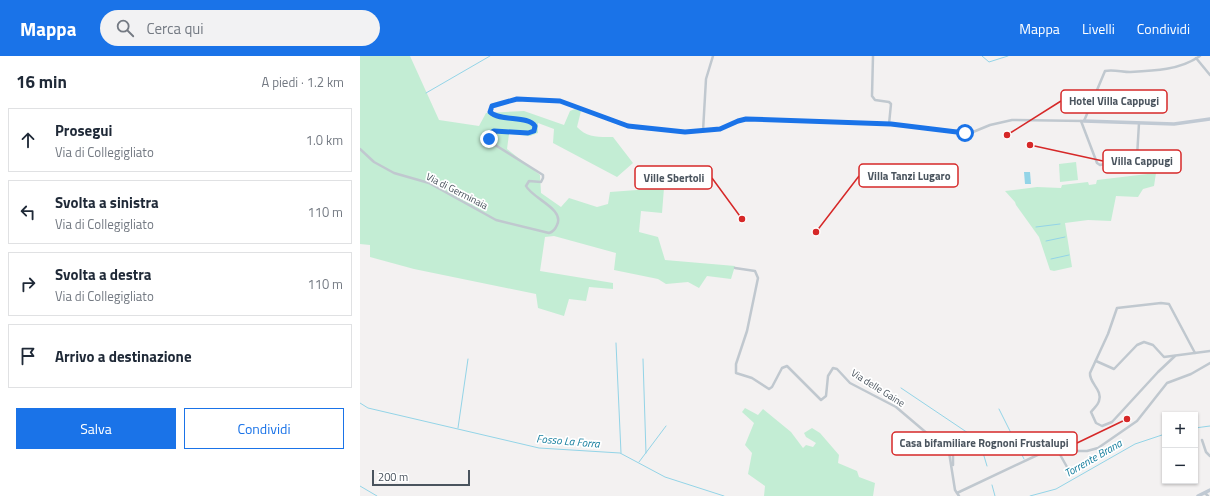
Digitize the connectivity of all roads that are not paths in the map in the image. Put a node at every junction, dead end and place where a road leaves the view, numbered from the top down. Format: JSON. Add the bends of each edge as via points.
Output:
{"nodes":[{"id":1,"x":713,"y":56,"type":"edge"},
{"id":2,"x":873,"y":56,"type":"edge"},
{"id":3,"x":1200,"y":56,"type":"edge"},
{"id":4,"x":1196,"y":58,"type":"junction"},
{"id":5,"x":1209,"y":73,"type":"edge"},
{"id":6,"x":1210,"y":119,"type":"edge"},
{"id":7,"x":1082,"y":121,"type":"junction"},
{"id":8,"x":1139,"y":122,"type":"junction"},
{"id":9,"x":889,"y":124,"type":"junction"},
{"id":10,"x":703,"y":131,"type":"junction"},
{"id":11,"x":360,"y":149,"type":"edge"},
{"id":12,"x":736,"y":268,"type":"dead end"},
{"id":13,"x":1210,"y":351,"type":"edge"},
{"id":14,"x":1195,"y":354,"type":"junction"},
{"id":15,"x":1175,"y":356,"type":"junction"},
{"id":16,"x":1096,"y":361,"type":"junction"},
{"id":17,"x":1210,"y":363,"type":"edge"},
{"id":18,"x":1202,"y":440,"type":"dead end"},
{"id":19,"x":1058,"y":451,"type":"junction"},
{"id":20,"x":1210,"y":457,"type":"edge"},
{"id":21,"x":1206,"y":458,"type":"dead end"},
{"id":22,"x":1067,"y":467,"type":"dead end"},
{"id":23,"x":1210,"y":490,"type":"edge"},
{"id":24,"x":958,"y":494,"type":"edge"},
{"id":25,"x":1208,"y":495,"type":"edge"},
{"id":26,"x":1198,"y":496,"type":"edge"}],
"edges":[{"from":1,"to":10,"type":"street","via":[[706,79]]},
{"from":2,"to":9,"type":"street","via":[[872,96],[876,100],[891,104]]},
{"from":3,"to":4,"type":"street"},
{"from":4,"to":5,"type":"street"},
{"from":4,"to":7,"type":"street","via":[[1174,68],[1132,72],[1105,71]]},
{"from":6,"to":8,"type":"street","via":[[1177,124]]},
{"from":7,"to":8,"type":"street"},
{"from":7,"to":8,"type":"street","via":[[1097,163],[1100,165],[1138,157]]},
{"from":7,"to":9,"type":"street","via":[[1012,120],[962,133]]},
{"from":9,"to":10,"type":"street","via":[[746,119],[720,129]]},
{"from":10,"to":11,"type":"street","name":"Via di Germinaia","via":[[636,128],[554,101],[517,99],[492,106],[490,111],[493,115],[534,124],[534,130],[530,133],[494,131],[490,132],[489,137],[492,143],[544,178],[542,182],[529,181],[526,186],[558,214],[559,222],[552,232],[544,233],[496,220],[429,183],[394,173],[374,162]]},
{"from":12,"to":24,"type":"street","name":"Via delle Gaine","via":[[755,271],[758,278],[736,373],[754,379],[766,389],[771,388],[782,369],[787,366],[818,399],[824,399],[829,374],[836,368],[850,383],[896,407],[953,455],[952,469]]},
{"from":13,"to":14,"type":"street"},
{"from":14,"to":15,"type":"street"},
{"from":14,"to":16,"type":"street","via":[[1170,306],[1161,303],[1117,308]]},
{"from":15,"to":16,"type":"street","via":[[1163,357],[1153,345],[1144,342],[1137,345],[1114,369]]},
{"from":15,"to":16,"type":"street","via":[[1114,420],[1102,426],[1096,423],[1091,415],[1100,398],[1090,377]]},
{"from":17,"to":19,"type":"street","via":[[1167,383],[1137,421],[1098,448],[1087,451]]},
{"from":18,"to":20,"type":"street"},
{"from":19,"to":22,"type":"street"},
{"from":19,"to":24,"type":"street","via":[[1045,451]]},
{"from":20,"to":21,"type":"street"},
{"from":23,"to":25,"type":"street"},
{"from":25,"to":26,"type":"street"}]}
